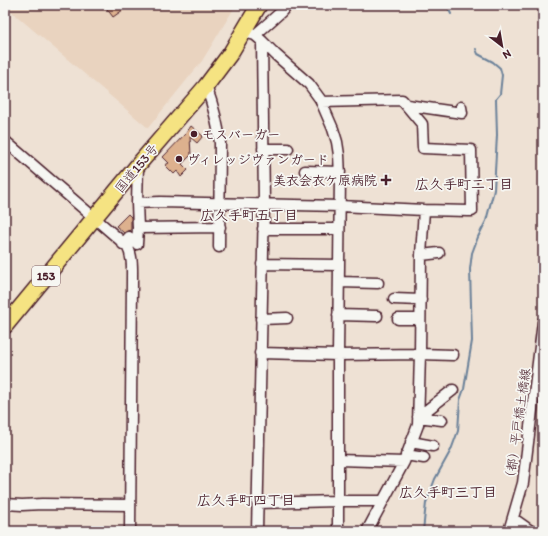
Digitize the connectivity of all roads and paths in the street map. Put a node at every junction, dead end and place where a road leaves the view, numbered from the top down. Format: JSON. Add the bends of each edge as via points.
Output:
{"nodes":[{"id":1,"x":259,"y":5,"type":"edge"},
{"id":2,"x":288,"y":5,"type":"edge"},
{"id":3,"x":253,"y":36,"type":"junction"},
{"id":4,"x":206,"y":86,"type":"junction"},
{"id":5,"x":321,"y":102,"type":"junction"},
{"id":6,"x":407,"y":105,"type":"junction"},
{"id":7,"x":461,"y":107,"type":"dead end"},
{"id":8,"x":5,"y":141,"type":"edge"},
{"id":9,"x":263,"y":149,"type":"junction"},
{"id":10,"x":288,"y":149,"type":"dead end"},
{"id":11,"x":138,"y":165,"type":"junction"},
{"id":12,"x":305,"y":172,"type":"dead end"},
{"id":13,"x":340,"y":172,"type":"junction"},
{"id":14,"x":137,"y":203,"type":"junction"},
{"id":15,"x":220,"y":203,"type":"junction"},
{"id":16,"x":264,"y":204,"type":"junction"},
{"id":17,"x":340,"y":206,"type":"junction"},
{"id":18,"x":424,"y":210,"type":"junction"},
{"id":19,"x":94,"y":217,"type":"junction"},
{"id":20,"x":220,"y":227,"type":"junction"},
{"id":21,"x":138,"y":228,"type":"junction"},
{"id":22,"x":263,"y":229,"type":"junction"},
{"id":23,"x":339,"y":229,"type":"junction"},
{"id":24,"x":124,"y":244,"type":"junction"},
{"id":25,"x":219,"y":247,"type":"dead end"},
{"id":26,"x":421,"y":254,"type":"junction"},
{"id":27,"x":439,"y":254,"type":"dead end"},
{"id":28,"x":262,"y":264,"type":"junction"},
{"id":29,"x":339,"y":265,"type":"junction"},
{"id":30,"x":339,"y":282,"type":"junction"},
{"id":31,"x":378,"y":283,"type":"dead end"},
{"id":32,"x":394,"y":299,"type":"dead end"},
{"id":33,"x":421,"y":300,"type":"junction"},
{"id":34,"x":338,"y":315,"type":"junction"},
{"id":35,"x":377,"y":316,"type":"dead end"},
{"id":36,"x":287,"y":318,"type":"dead end"},
{"id":37,"x":260,"y":319,"type":"junction"},
{"id":38,"x":398,"y":319,"type":"dead end"},
{"id":39,"x":420,"y":319,"type":"junction"},
{"id":40,"x":543,"y":323,"type":"edge"},
{"id":41,"x":5,"y":326,"type":"edge"},
{"id":42,"x":260,"y":353,"type":"junction"},
{"id":43,"x":420,"y":354,"type":"junction"},
{"id":44,"x":338,"y":355,"type":"junction"},
{"id":45,"x":453,"y":355,"type":"dead end"},
{"id":46,"x":453,"y":390,"type":"dead end"},
{"id":47,"x":538,"y":395,"type":"edge"},
{"id":48,"x":418,"y":417,"type":"junction"},
{"id":49,"x":442,"y":420,"type":"dead end"},
{"id":50,"x":411,"y":442,"type":"junction"},
{"id":51,"x":433,"y":446,"type":"dead end"},
{"id":52,"x":424,"y":458,"type":"dead end"},
{"id":53,"x":405,"y":459,"type":"junction"},
{"id":54,"x":338,"y":460,"type":"junction"},
{"id":55,"x":338,"y":501,"type":"junction"},
{"id":56,"x":383,"y":501,"type":"junction"},
{"id":57,"x":257,"y":503,"type":"junction"},
{"id":58,"x":5,"y":504,"type":"edge"},
{"id":59,"x":130,"y":505,"type":"junction"},
{"id":60,"x":514,"y":519,"type":"junction"},
{"id":61,"x":130,"y":531,"type":"edge"},
{"id":62,"x":256,"y":531,"type":"edge"},
{"id":63,"x":338,"y":531,"type":"edge"},
{"id":64,"x":367,"y":531,"type":"edge"},
{"id":65,"x":510,"y":531,"type":"edge"},
{"id":66,"x":531,"y":531,"type":"edge"}],
"edges":[{"from":1,"to":3,"type":"highway","name":"国道153号","number":"153"},
{"from":2,"to":3,"type":"street"},
{"from":3,"to":4,"type":"highway","name":"国道153号","number":"153","via":[[230,54]]},
{"from":3,"to":5,"type":"street","via":[[309,84]]},
{"from":3,"to":9,"type":"street"},
{"from":4,"to":11,"type":"highway","name":"国道153号","number":"153"},
{"from":4,"to":15,"type":"street","via":[[219,129]]},
{"from":5,"to":6,"type":"street","via":[[402,100]]},
{"from":5,"to":13,"type":"street","via":[[337,142]]},
{"from":6,"to":7,"type":"street","via":[[462,113]]},
{"from":6,"to":18,"type":"street","via":[[422,124],[423,148],[472,150],[470,211]]},
{"from":8,"to":19,"type":"street"},
{"from":9,"to":10,"type":"street"},
{"from":9,"to":16,"type":"street"},
{"from":11,"to":14,"type":"street"},
{"from":11,"to":19,"type":"highway","name":"国道153号","number":"153"},
{"from":12,"to":13,"type":"street"},
{"from":13,"to":17,"type":"street"},
{"from":14,"to":15,"type":"street"},
{"from":14,"to":21,"type":"street"},
{"from":15,"to":16,"type":"street"},
{"from":15,"to":20,"type":"street"},
{"from":16,"to":17,"type":"street"},
{"from":16,"to":22,"type":"street"},
{"from":17,"to":18,"type":"street"},
{"from":17,"to":23,"type":"street"},
{"from":18,"to":26,"type":"street"},
{"from":19,"to":24,"type":"street"},
{"from":19,"to":41,"type":"highway","name":"国道153号","number":"153"},
{"from":20,"to":21,"type":"street"},
{"from":20,"to":25,"type":"street"},
{"from":21,"to":24,"type":"street","via":[[136,244],[128,237]]},
{"from":22,"to":23,"type":"street"},
{"from":22,"to":28,"type":"street"},
{"from":23,"to":29,"type":"street"},
{"from":24,"to":59,"type":"street","via":[[131,255],[132,280]]},
{"from":26,"to":27,"type":"street"},
{"from":26,"to":33,"type":"street"},
{"from":28,"to":29,"type":"street"},
{"from":28,"to":37,"type":"street"},
{"from":29,"to":30,"type":"street"},
{"from":30,"to":31,"type":"street"},
{"from":30,"to":34,"type":"street"},
{"from":32,"to":33,"type":"street"},
{"from":33,"to":39,"type":"street"},
{"from":34,"to":35,"type":"street"},
{"from":34,"to":44,"type":"street"},
{"from":36,"to":37,"type":"street"},
{"from":37,"to":42,"type":"street"},
{"from":38,"to":39,"type":"street"},
{"from":39,"to":43,"type":"street"},
{"from":40,"to":47,"type":"street","name":"（都）平戸橋土橋線"},
{"from":42,"to":44,"type":"street"},
{"from":42,"to":57,"type":"street"},
{"from":43,"to":44,"type":"street"},
{"from":43,"to":45,"type":"street"},
{"from":43,"to":48,"type":"street"},
{"from":44,"to":54,"type":"street"},
{"from":46,"to":48,"type":"street"},
{"from":47,"to":60,"type":"street","name":"（都）平戸橋土橋線"},
{"from":48,"to":49,"type":"street"},
{"from":48,"to":50,"type":"street","via":[[418,425]]},
{"from":50,"to":51,"type":"street"},
{"from":50,"to":53,"type":"street"},
{"from":52,"to":53,"type":"street"},
{"from":53,"to":54,"type":"street"},
{"from":53,"to":56,"type":"street"},
{"from":54,"to":55,"type":"street"},
{"from":55,"to":56,"type":"street"},
{"from":55,"to":57,"type":"street"},
{"from":55,"to":63,"type":"street"},
{"from":56,"to":64,"type":"street"},
{"from":57,"to":62,"type":"street"},
{"from":58,"to":59,"type":"street"},
{"from":59,"to":61,"type":"street"},
{"from":60,"to":65,"type":"street","name":"（都）平戸橋土橋線"},
{"from":60,"to":66,"type":"street"}]}
